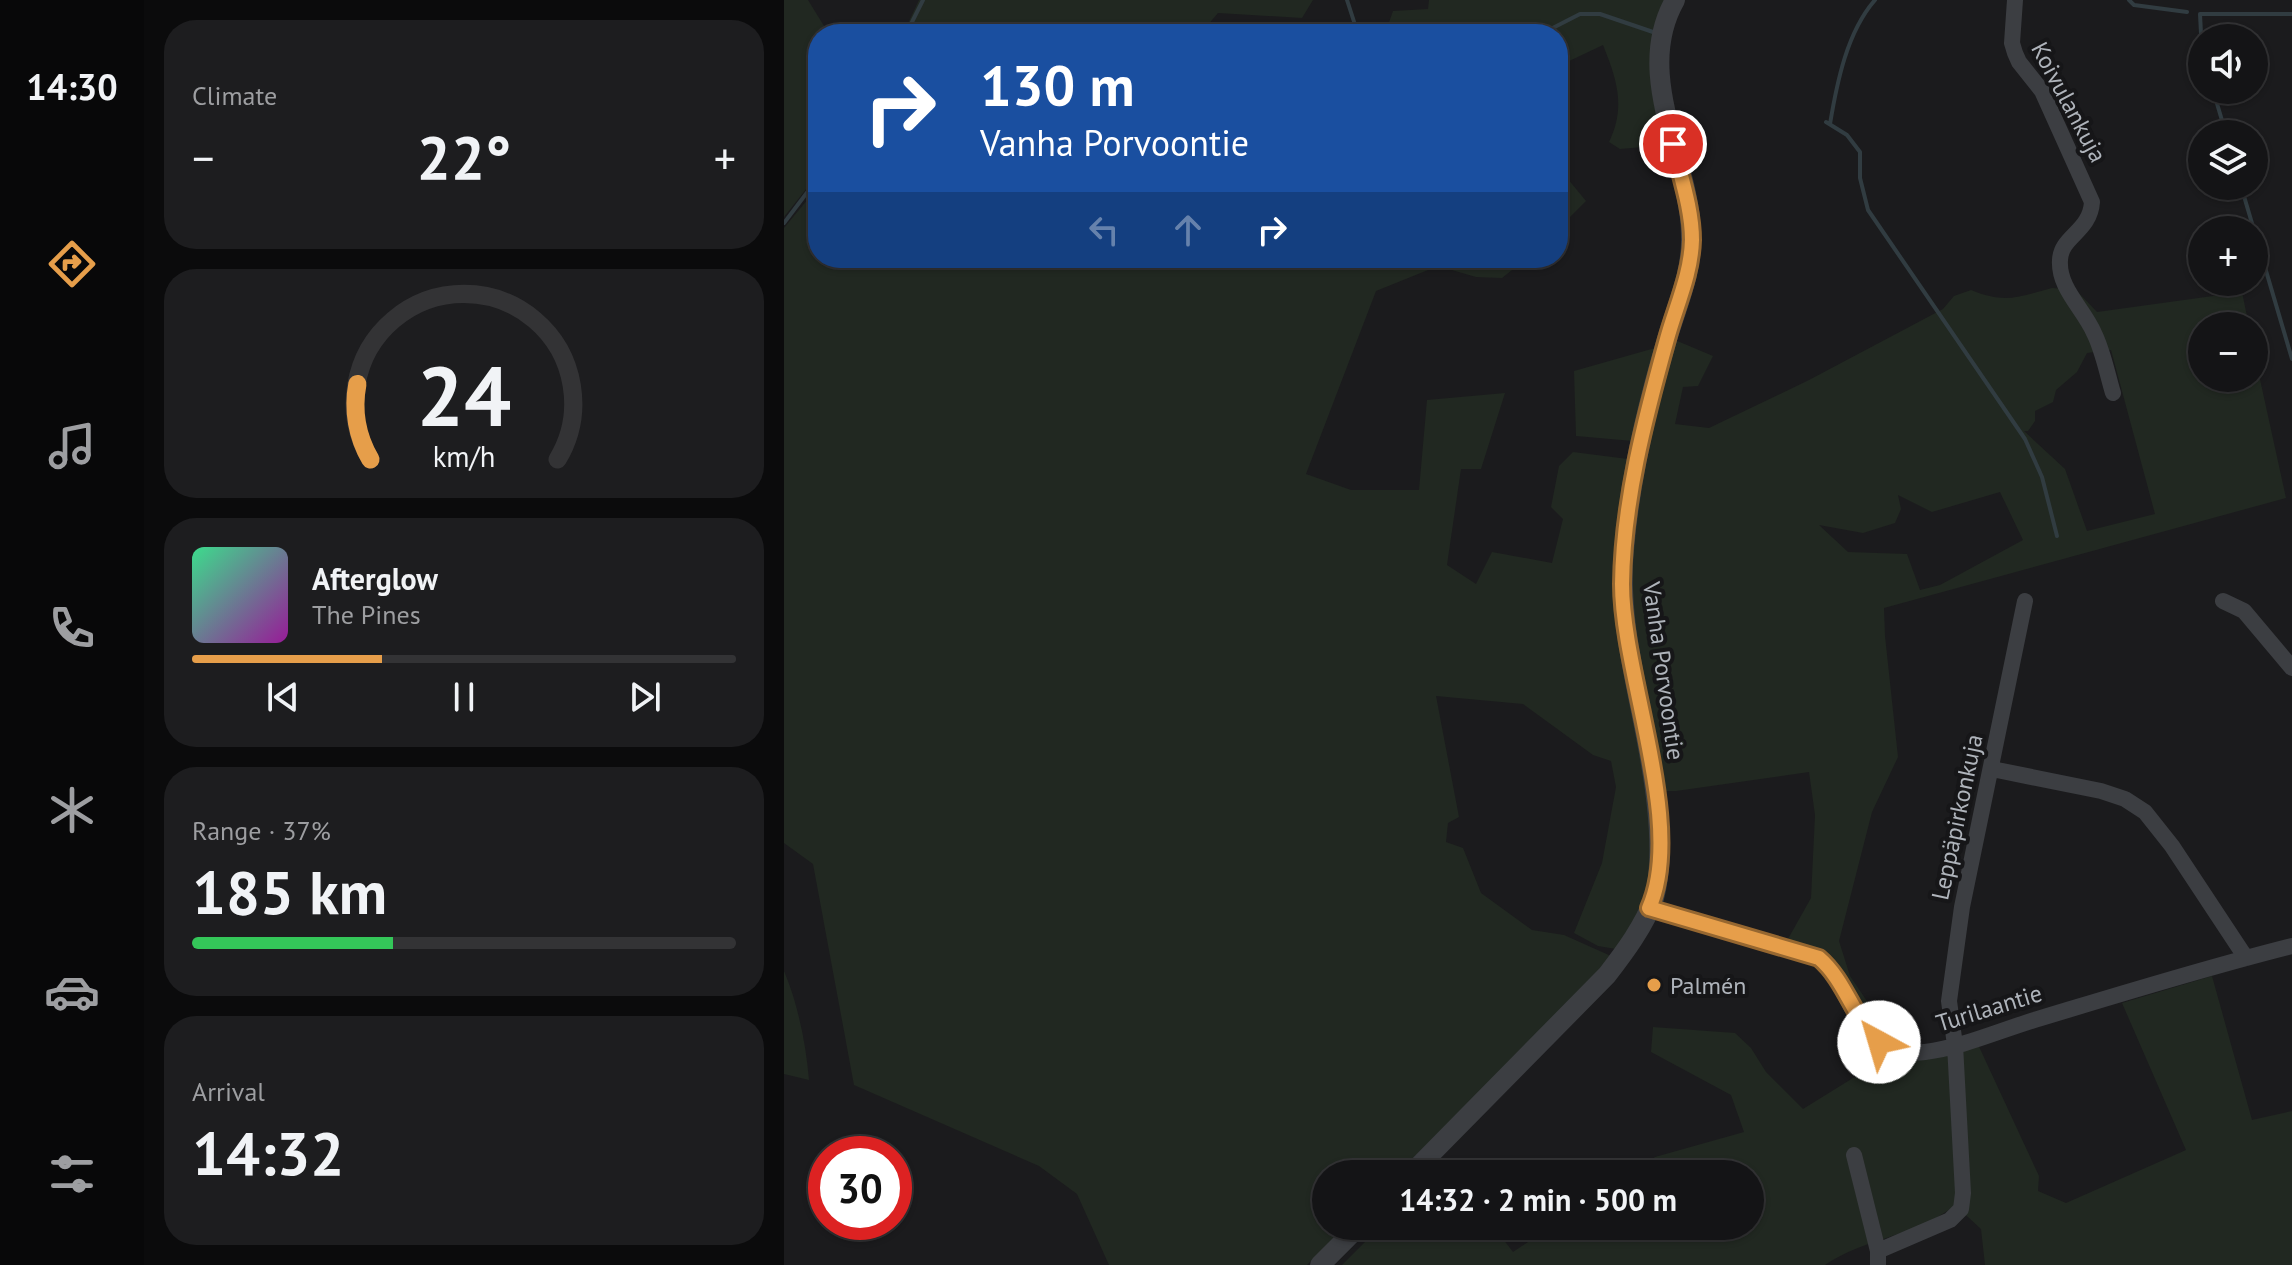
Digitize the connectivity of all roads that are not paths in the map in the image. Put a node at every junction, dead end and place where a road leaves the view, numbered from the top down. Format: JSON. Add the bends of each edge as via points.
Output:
{"nodes":[{"id":1,"x":1675,"y":0,"type":"edge"},
{"id":2,"x":2015,"y":0,"type":"edge"},
{"id":3,"x":2113,"y":393,"type":"dead end"},
{"id":4,"x":2025,"y":601,"type":"dead end"},
{"id":5,"x":2223,"y":601,"type":"dead end"},
{"id":6,"x":2292,"y":668,"type":"edge"},
{"id":7,"x":1992,"y":769,"type":"junction"},
{"id":8,"x":1649,"y":908,"type":"junction"},
{"id":9,"x":2292,"y":946,"type":"edge"},
{"id":10,"x":2246,"y":958,"type":"junction"},
{"id":11,"x":1955,"y":1045,"type":"junction"},
{"id":12,"x":1854,"y":1155,"type":"dead end"},
{"id":13,"x":1425,"y":1160,"type":"edge"},
{"id":14,"x":1346,"y":1240,"type":"edge"},
{"id":15,"x":1878,"y":1258,"type":"edge"},
{"id":16,"x":1325,"y":1263,"type":"edge"}],
"edges":[{"from":1,"to":8,"type":"street","name":"Vanha Porvoontie","via":[[1662,40],[1661,84],[1690,219],[1690,262],[1638,452],[1622,586],[1660,838]]},
{"from":2,"to":3,"type":"street","name":"Koivulankuja","via":[[2015,53],[2042,91],[2092,202],[2084,226],[2060,256],[2060,277],[2094,332]]},
{"from":4,"to":7,"type":"street","name":"Leppäpirkonkuja"},
{"from":5,"to":6,"type":"street","via":[[2244,611]]},
{"from":7,"to":10,"type":"street","via":[[2101,791],[2145,812]]},
{"from":7,"to":11,"type":"street","name":"Leppäpirkonkuja","via":[[1951,986]]},
{"from":8,"to":11,"type":"street","name":"Turilaantie","via":[[1819,958],[1879,1042],[1906,1053]]},
{"from":8,"to":13,"type":"street","name":"Vanha Porvoontie","via":[[1607,975]]},
{"from":9,"to":10,"type":"street","name":"Turilaantie"},
{"from":10,"to":11,"type":"street","name":"Turilaantie"},
{"from":11,"to":15,"type":"street","name":"Leppäpirkonkuja","via":[[1961,1209]]},
{"from":12,"to":15,"type":"street"},
{"from":14,"to":16,"type":"street"}]}
